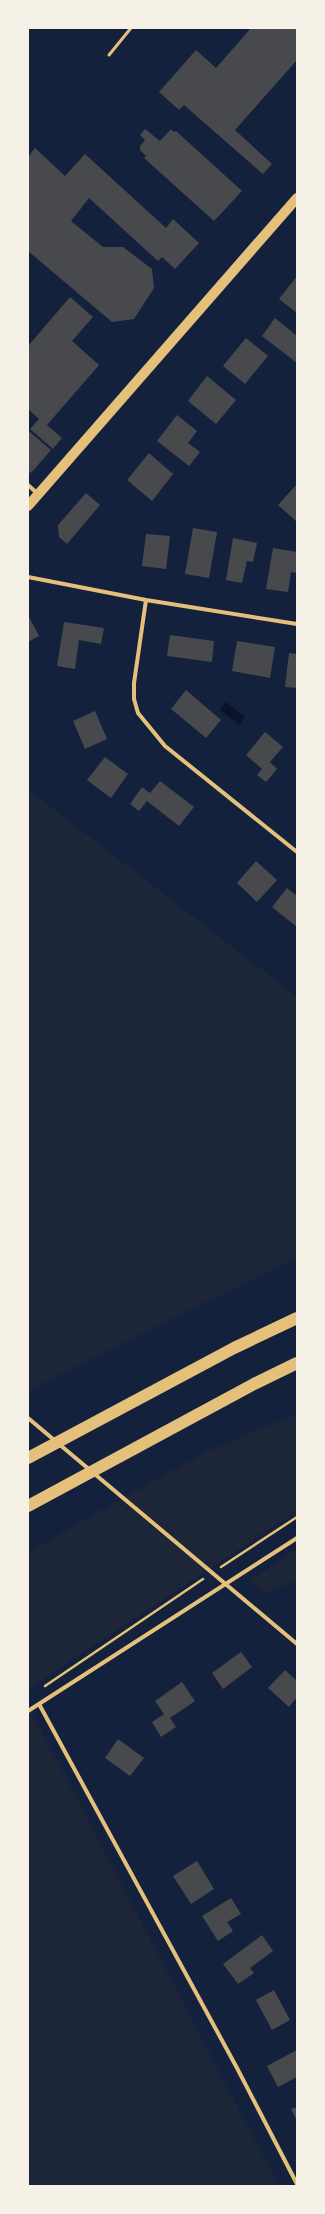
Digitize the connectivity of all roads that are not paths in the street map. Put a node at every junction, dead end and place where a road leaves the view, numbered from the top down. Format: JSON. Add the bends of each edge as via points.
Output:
{"nodes":[{"id":1,"x":131,"y":28,"type":"edge"},
{"id":2,"x":109,"y":55,"type":"dead end"},
{"id":3,"x":297,"y":198,"type":"edge"},
{"id":4,"x":28,"y":485,"type":"edge"},
{"id":5,"x":38,"y":494,"type":"junction"},
{"id":6,"x":28,"y":506,"type":"edge"},
{"id":7,"x":28,"y":577,"type":"edge"},
{"id":8,"x":146,"y":600,"type":"junction"},
{"id":9,"x":297,"y":624,"type":"edge"},
{"id":10,"x":297,"y":852,"type":"edge"},
{"id":11,"x":297,"y":1318,"type":"edge"},
{"id":12,"x":297,"y":1364,"type":"edge"},
{"id":13,"x":28,"y":1418,"type":"edge"},
{"id":14,"x":28,"y":1458,"type":"edge"},
{"id":15,"x":28,"y":1506,"type":"edge"},
{"id":16,"x":297,"y":1538,"type":"edge"},
{"id":17,"x":228,"y":1584,"type":"junction"},
{"id":18,"x":297,"y":1644,"type":"edge"},
{"id":19,"x":39,"y":1704,"type":"junction"},
{"id":20,"x":28,"y":1711,"type":"edge"},
{"id":21,"x":297,"y":2184,"type":"edge"}],
"edges":[{"from":1,"to":2,"type":"lane"},
{"from":3,"to":5,"type":"main road"},
{"from":4,"to":5,"type":"street"},
{"from":5,"to":6,"type":"main road"},
{"from":7,"to":8,"type":"street"},
{"from":8,"to":9,"type":"street"},
{"from":8,"to":10,"type":"street","via":[[134,683],[134,699],[138,713],[165,746]]},
{"from":11,"to":14,"type":"highway","via":[[234,1348]]},
{"from":12,"to":15,"type":"highway","via":[[254,1384]]},
{"from":13,"to":17,"type":"street"},
{"from":16,"to":17,"type":"street"},
{"from":17,"to":18,"type":"street"},
{"from":17,"to":19,"type":"street"},
{"from":19,"to":20,"type":"street"},
{"from":19,"to":21,"type":"street","via":[[237,2068]]}]}
